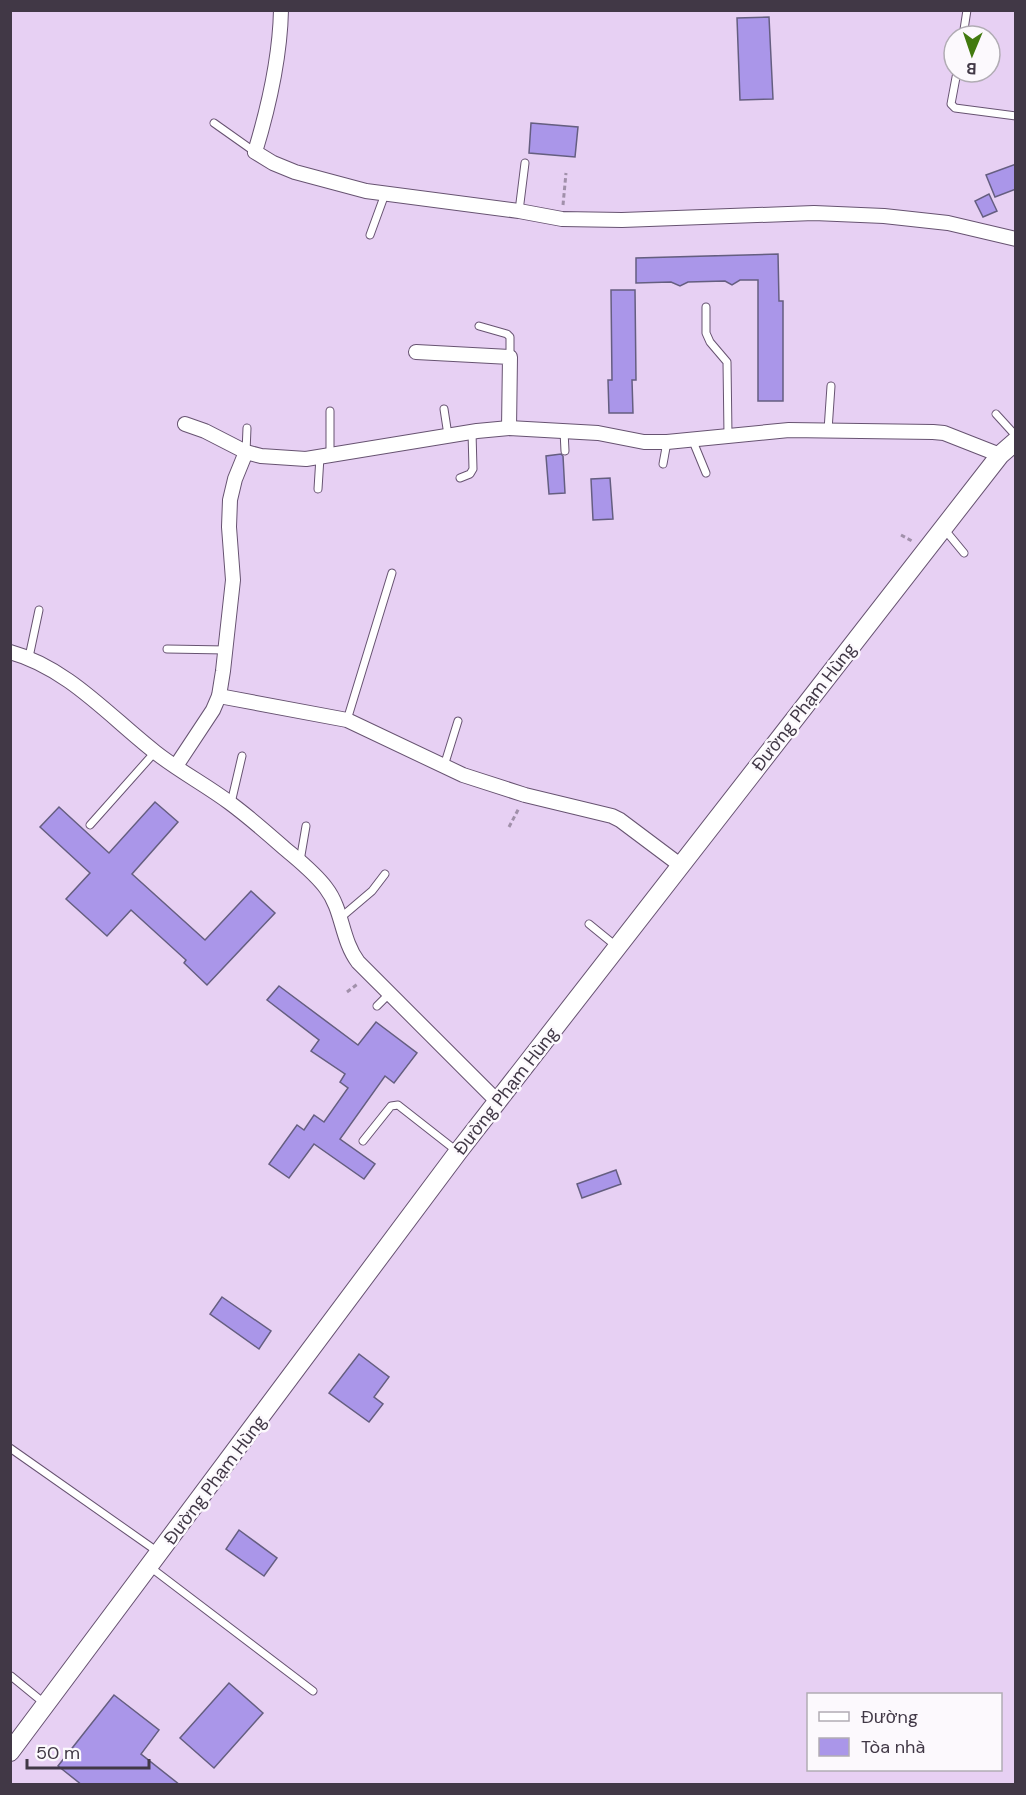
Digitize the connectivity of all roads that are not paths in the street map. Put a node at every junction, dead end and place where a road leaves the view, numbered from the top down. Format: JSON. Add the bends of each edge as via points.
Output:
{"nodes":[{"id":1,"x":281,"y":10,"type":"edge"},
{"id":2,"x":955,"y":84,"type":"edge"},
{"id":3,"x":1016,"y":116,"type":"edge"},
{"id":4,"x":214,"y":123,"type":"dead end"},
{"id":5,"x":255,"y":152,"type":"junction"},
{"id":6,"x":525,"y":163,"type":"dead end"},
{"id":7,"x":385,"y":194,"type":"junction"},
{"id":8,"x":519,"y":211,"type":"junction"},
{"id":9,"x":370,"y":235,"type":"dead end"},
{"id":10,"x":1016,"y":239,"type":"edge"},
{"id":11,"x":706,"y":307,"type":"dead end"},
{"id":12,"x":479,"y":326,"type":"dead end"},
{"id":13,"x":416,"y":352,"type":"dead end"},
{"id":14,"x":510,"y":357,"type":"junction"},
{"id":15,"x":831,"y":386,"type":"dead end"},
{"id":16,"x":444,"y":409,"type":"dead end"},
{"id":17,"x":330,"y":411,"type":"dead end"},
{"id":18,"x":996,"y":414,"type":"dead end"},
{"id":19,"x":185,"y":424,"type":"dead end"},
{"id":20,"x":247,"y":428,"type":"dead end"},
{"id":21,"x":509,"y":428,"type":"junction"},
{"id":22,"x":828,"y":430,"type":"junction"},
{"id":23,"x":564,"y":431,"type":"junction"},
{"id":24,"x":472,"y":432,"type":"junction"},
{"id":25,"x":448,"y":435,"type":"junction"},
{"id":26,"x":728,"y":435,"type":"junction"},
{"id":27,"x":1016,"y":435,"type":"edge"},
{"id":28,"x":692,"y":438,"type":"junction"},
{"id":29,"x":1016,"y":441,"type":"edge"},
{"id":30,"x":667,"y":442,"type":"junction"},
{"id":31,"x":246,"y":452,"type":"junction"},
{"id":32,"x":565,"y":452,"type":"dead end"},
{"id":33,"x":1000,"y":455,"type":"junction"},
{"id":34,"x":325,"y":456,"type":"junction"},
{"id":35,"x":663,"y":464,"type":"dead end"},
{"id":36,"x":706,"y":473,"type":"dead end"},
{"id":37,"x":460,"y":478,"type":"dead end"},
{"id":38,"x":318,"y":489,"type":"dead end"},
{"id":39,"x":943,"y":528,"type":"junction"},
{"id":40,"x":964,"y":553,"type":"dead end"},
{"id":41,"x":392,"y":573,"type":"dead end"},
{"id":42,"x":39,"y":610,"type":"dead end"},
{"id":43,"x":166,"y":650,"type":"dead end"},
{"id":44,"x":226,"y":650,"type":"junction"},
{"id":45,"x":10,"y":652,"type":"edge"},
{"id":46,"x":29,"y":657,"type":"junction"},
{"id":47,"x":219,"y":696,"type":"junction"},
{"id":48,"x":347,"y":720,"type":"junction"},
{"id":49,"x":458,"y":721,"type":"dead end"},
{"id":50,"x":155,"y":752,"type":"junction"},
{"id":51,"x":242,"y":756,"type":"dead end"},
{"id":52,"x":176,"y":766,"type":"junction"},
{"id":53,"x":444,"y":766,"type":"junction"},
{"id":54,"x":231,"y":803,"type":"junction"},
{"id":55,"x":90,"y":825,"type":"dead end"},
{"id":56,"x":306,"y":826,"type":"dead end"},
{"id":57,"x":300,"y":861,"type":"junction"},
{"id":58,"x":680,"y":865,"type":"junction"},
{"id":59,"x":385,"y":874,"type":"dead end"},
{"id":60,"x":339,"y":919,"type":"junction"},
{"id":61,"x":589,"y":924,"type":"dead end"},
{"id":62,"x":618,"y":947,"type":"junction"},
{"id":63,"x":389,"y":994,"type":"junction"},
{"id":64,"x":377,"y":1006,"type":"dead end"},
{"id":65,"x":498,"y":1102,"type":"junction"},
{"id":66,"x":363,"y":1140,"type":"dead end"},
{"id":67,"x":458,"y":1152,"type":"junction"},
{"id":68,"x":10,"y":1448,"type":"edge"},
{"id":69,"x":155,"y":1560,"type":"junction"},
{"id":70,"x":11,"y":1676,"type":"edge"},
{"id":71,"x":313,"y":1691,"type":"dead end"},
{"id":72,"x":46,"y":1704,"type":"junction"},
{"id":73,"x":10,"y":1752,"type":"edge"}],
"edges":[{"from":1,"to":5,"type":"street","via":[[275,77]]},
{"from":2,"to":3,"type":"lane","via":[[951,104],[955,108]]},
{"from":4,"to":5,"type":"lane"},
{"from":5,"to":7,"type":"street","via":[[295,172]]},
{"from":6,"to":8,"type":"lane"},
{"from":7,"to":8,"type":"street"},
{"from":7,"to":9,"type":"lane"},
{"from":8,"to":10,"type":"street","via":[[562,219],[622,220],[814,213],[884,216],[948,223]]},
{"from":11,"to":26,"type":"lane","via":[[708,338],[727,362]]},
{"from":12,"to":14,"type":"lane","via":[[510,337]]},
{"from":13,"to":14,"type":"street"},
{"from":14,"to":21,"type":"street"},
{"from":15,"to":22,"type":"lane"},
{"from":16,"to":25,"type":"lane"},
{"from":17,"to":34,"type":"lane"},
{"from":18,"to":27,"type":"lane"},
{"from":19,"to":31,"type":"street"},
{"from":20,"to":31,"type":"lane"},
{"from":21,"to":23,"type":"street"},
{"from":21,"to":24,"type":"street"},
{"from":22,"to":26,"type":"street"},
{"from":22,"to":33,"type":"street","via":[[944,433]]},
{"from":23,"to":30,"type":"street"},
{"from":23,"to":32,"type":"lane"},
{"from":24,"to":25,"type":"street"},
{"from":24,"to":37,"type":"lane","via":[[473,469]]},
{"from":25,"to":34,"type":"street"},
{"from":26,"to":28,"type":"street"},
{"from":28,"to":30,"type":"street"},
{"from":28,"to":36,"type":"lane"},
{"from":29,"to":33,"type":"main road","name":"Đường Phạm Hùng"},
{"from":30,"to":35,"type":"lane"},
{"from":31,"to":34,"type":"street","via":[[306,459]]},
{"from":31,"to":44,"type":"street","via":[[230,500],[233,579]]},
{"from":33,"to":39,"type":"main road","name":"Đường Phạm Hùng"},
{"from":34,"to":38,"type":"lane"},
{"from":39,"to":40,"type":"lane"},
{"from":39,"to":58,"type":"main road","name":"Đường Phạm Hùng"},
{"from":41,"to":48,"type":"lane"},
{"from":42,"to":46,"type":"lane"},
{"from":43,"to":44,"type":"lane"},
{"from":44,"to":47,"type":"street"},
{"from":45,"to":46,"type":"street"},
{"from":46,"to":50,"type":"street","via":[[103,705]]},
{"from":47,"to":48,"type":"street"},
{"from":47,"to":52,"type":"street"},
{"from":48,"to":53,"type":"street"},
{"from":49,"to":53,"type":"lane"},
{"from":50,"to":52,"type":"street"},
{"from":50,"to":55,"type":"lane"},
{"from":51,"to":54,"type":"lane"},
{"from":52,"to":54,"type":"street"},
{"from":53,"to":58,"type":"street","via":[[525,795],[612,816]]},
{"from":54,"to":57,"type":"street"},
{"from":56,"to":57,"type":"lane"},
{"from":57,"to":60,"type":"street","via":[[336,902]]},
{"from":58,"to":62,"type":"main road","name":"Đường Phạm Hùng"},
{"from":59,"to":60,"type":"lane","via":[[372,891]]},
{"from":60,"to":63,"type":"street","via":[[349,950]]},
{"from":61,"to":62,"type":"lane"},
{"from":62,"to":65,"type":"main road","name":"Đường Phạm Hùng"},
{"from":63,"to":64,"type":"lane"},
{"from":63,"to":65,"type":"street"},
{"from":65,"to":67,"type":"main road","name":"Đường Phạm Hùng"},
{"from":66,"to":67,"type":"lane","via":[[391,1106],[398,1104]]},
{"from":67,"to":69,"type":"main road","name":"Đường Phạm Hùng"},
{"from":68,"to":69,"type":"lane"},
{"from":69,"to":71,"type":"lane"},
{"from":69,"to":72,"type":"main road","name":"Đường Phạm Hùng"},
{"from":70,"to":72,"type":"lane"},
{"from":72,"to":73,"type":"main road","name":"Đường Phạm Hùng"}]}
